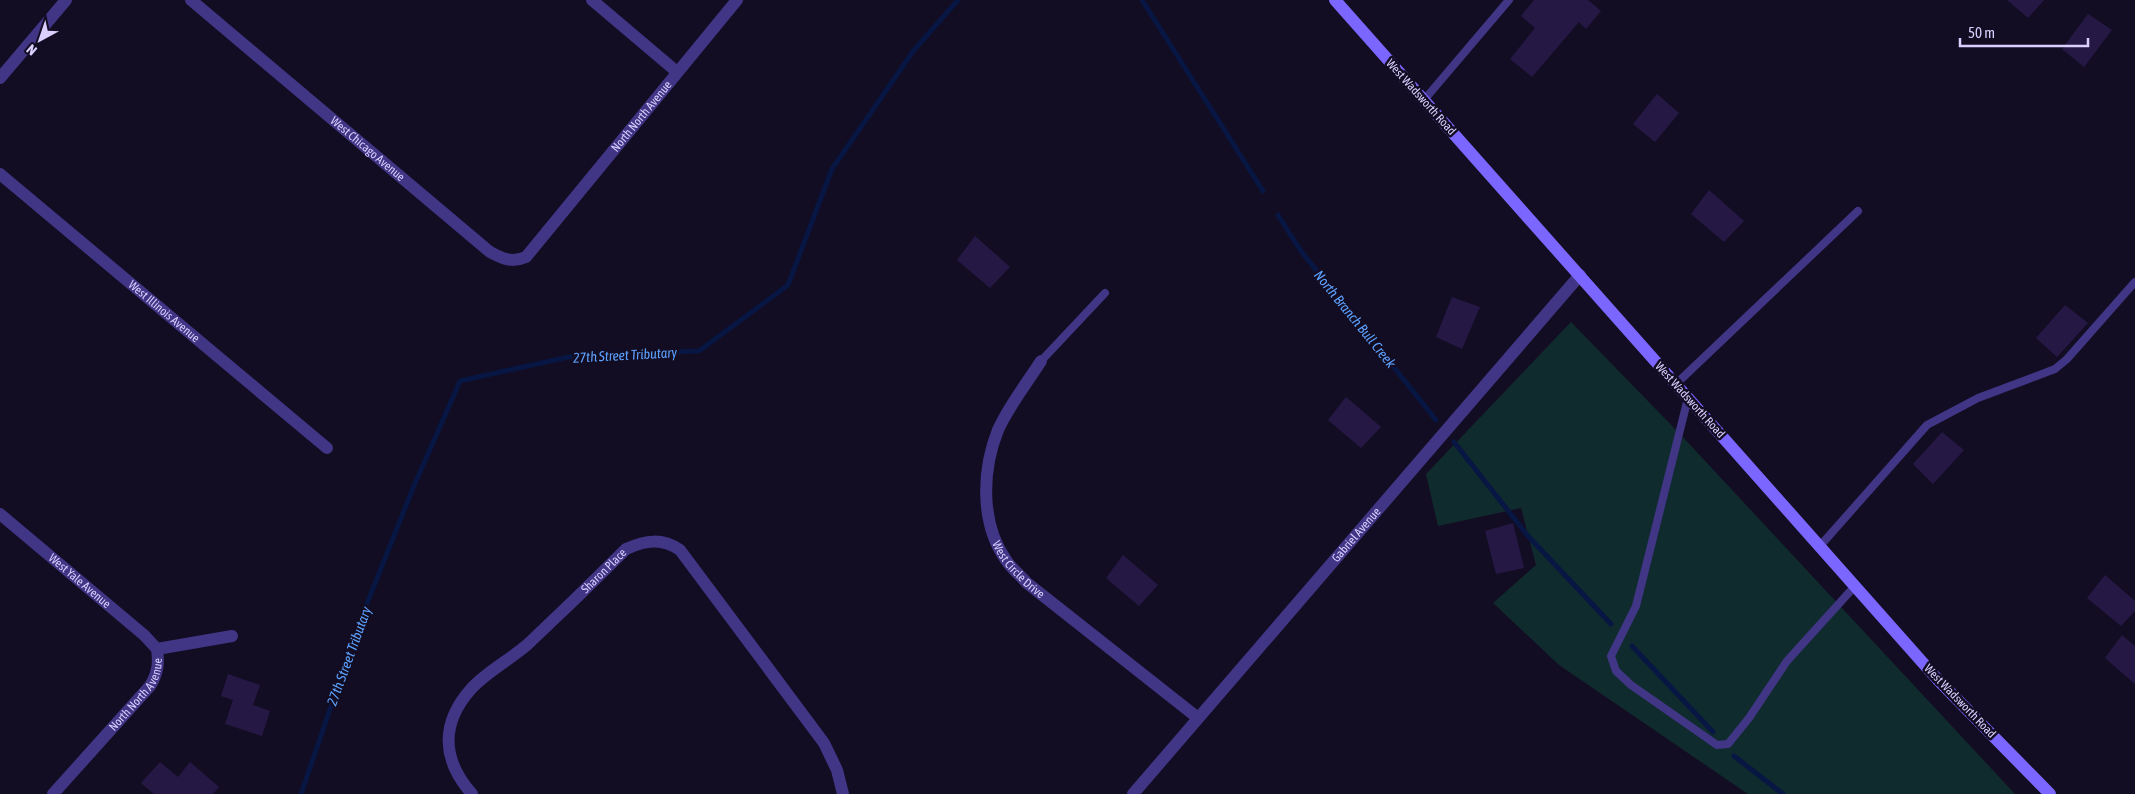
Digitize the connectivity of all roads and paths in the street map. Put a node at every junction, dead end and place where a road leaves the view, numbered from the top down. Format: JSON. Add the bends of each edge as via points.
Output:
{"nodes":[{"id":1,"x":66,"y":0,"type":"edge"},
{"id":2,"x":191,"y":0,"type":"edge"},
{"id":3,"x":592,"y":0,"type":"edge"},
{"id":4,"x":737,"y":0,"type":"edge"},
{"id":5,"x":1509,"y":0,"type":"edge"},
{"id":6,"x":1338,"y":1,"type":"edge"},
{"id":7,"x":678,"y":72,"type":"junction"},
{"id":8,"x":0,"y":78,"type":"edge"},
{"id":9,"x":1424,"y":100,"type":"junction"},
{"id":10,"x":0,"y":174,"type":"edge"},
{"id":11,"x":1858,"y":211,"type":"dead end"},
{"id":12,"x":547,"y":232,"type":"joint"},
{"id":13,"x":1580,"y":275,"type":"junction"},
{"id":14,"x":2135,"y":282,"type":"edge"},
{"id":15,"x":1105,"y":293,"type":"dead end"},
{"id":16,"x":1041,"y":361,"type":"joint"},
{"id":17,"x":1676,"y":384,"type":"junction"},
{"id":18,"x":1688,"y":398,"type":"junction"},
{"id":19,"x":327,"y":448,"type":"dead end"},
{"id":20,"x":0,"y":514,"type":"edge"},
{"id":21,"x":1820,"y":546,"type":"junction"},
{"id":22,"x":1855,"y":586,"type":"junction"},
{"id":23,"x":232,"y":636,"type":"dead end"},
{"id":24,"x":157,"y":649,"type":"junction"},
{"id":25,"x":1198,"y":718,"type":"junction"},
{"id":26,"x":53,"y":794,"type":"edge"},
{"id":27,"x":472,"y":794,"type":"edge"},
{"id":28,"x":843,"y":794,"type":"edge"},
{"id":29,"x":1133,"y":794,"type":"edge"},
{"id":30,"x":2050,"y":794,"type":"edge"}],
"edges":[{"from":1,"to":8,"type":"street"},
{"from":2,"to":12,"type":"street","name":"West Chicago Avenue","via":[[490,252],[504,260],[516,261],[526,257]]},
{"from":3,"to":7,"type":"street"},
{"from":4,"to":7,"type":"street","name":"North North Avenue"},
{"from":5,"to":9,"type":"lane"},
{"from":6,"to":9,"type":"main road","name":"West Wadsworth Road"},
{"from":7,"to":12,"type":"street","name":"North North Avenue"},
{"from":9,"to":13,"type":"main road","name":"West Wadsworth Road"},
{"from":10,"to":19,"type":"street","name":"West Illinois Avenue"},
{"from":11,"to":17,"type":"lane"},
{"from":13,"to":17,"type":"main road","name":"West Wadsworth Road"},
{"from":13,"to":25,"type":"street","name":"Gabriel Avenue"},
{"from":14,"to":21,"type":"lane","via":[[2055,369],[1978,398],[1927,425]]},
{"from":15,"to":16,"type":"lane"},
{"from":16,"to":25,"type":"street","name":"West Circle Drive","via":[[999,429],[990,454],[986,487],[994,536],[1006,560],[1027,583]]},
{"from":17,"to":18,"type":"main road","name":"West Wadsworth Road"},
{"from":18,"to":21,"type":"main road","name":"West Wadsworth Road"},
{"from":18,"to":22,"type":"lane","via":[[1636,606],[1611,656],[1616,671],[1630,685],[1717,745],[1728,744],[1787,661]]},
{"from":20,"to":24,"type":"street","name":"West Yale Avenue"},
{"from":21,"to":22,"type":"main road","name":"West Wadsworth Road"},
{"from":22,"to":30,"type":"main road","name":"West Wadsworth Road","via":[[1939,681]]},
{"from":23,"to":24,"type":"street","name":"North North Avenue"},
{"from":24,"to":26,"type":"street","name":"North North Avenue","via":[[159,662],[150,686]]},
{"from":25,"to":29,"type":"street","name":"Gabriel Avenue"},
{"from":27,"to":28,"type":"street","name":"Sharon Place","via":[[459,780],[448,741],[451,724],[461,702],[472,687],[519,652],[626,549],[641,542],[656,541],[680,550],[824,743],[837,770]]}]}
